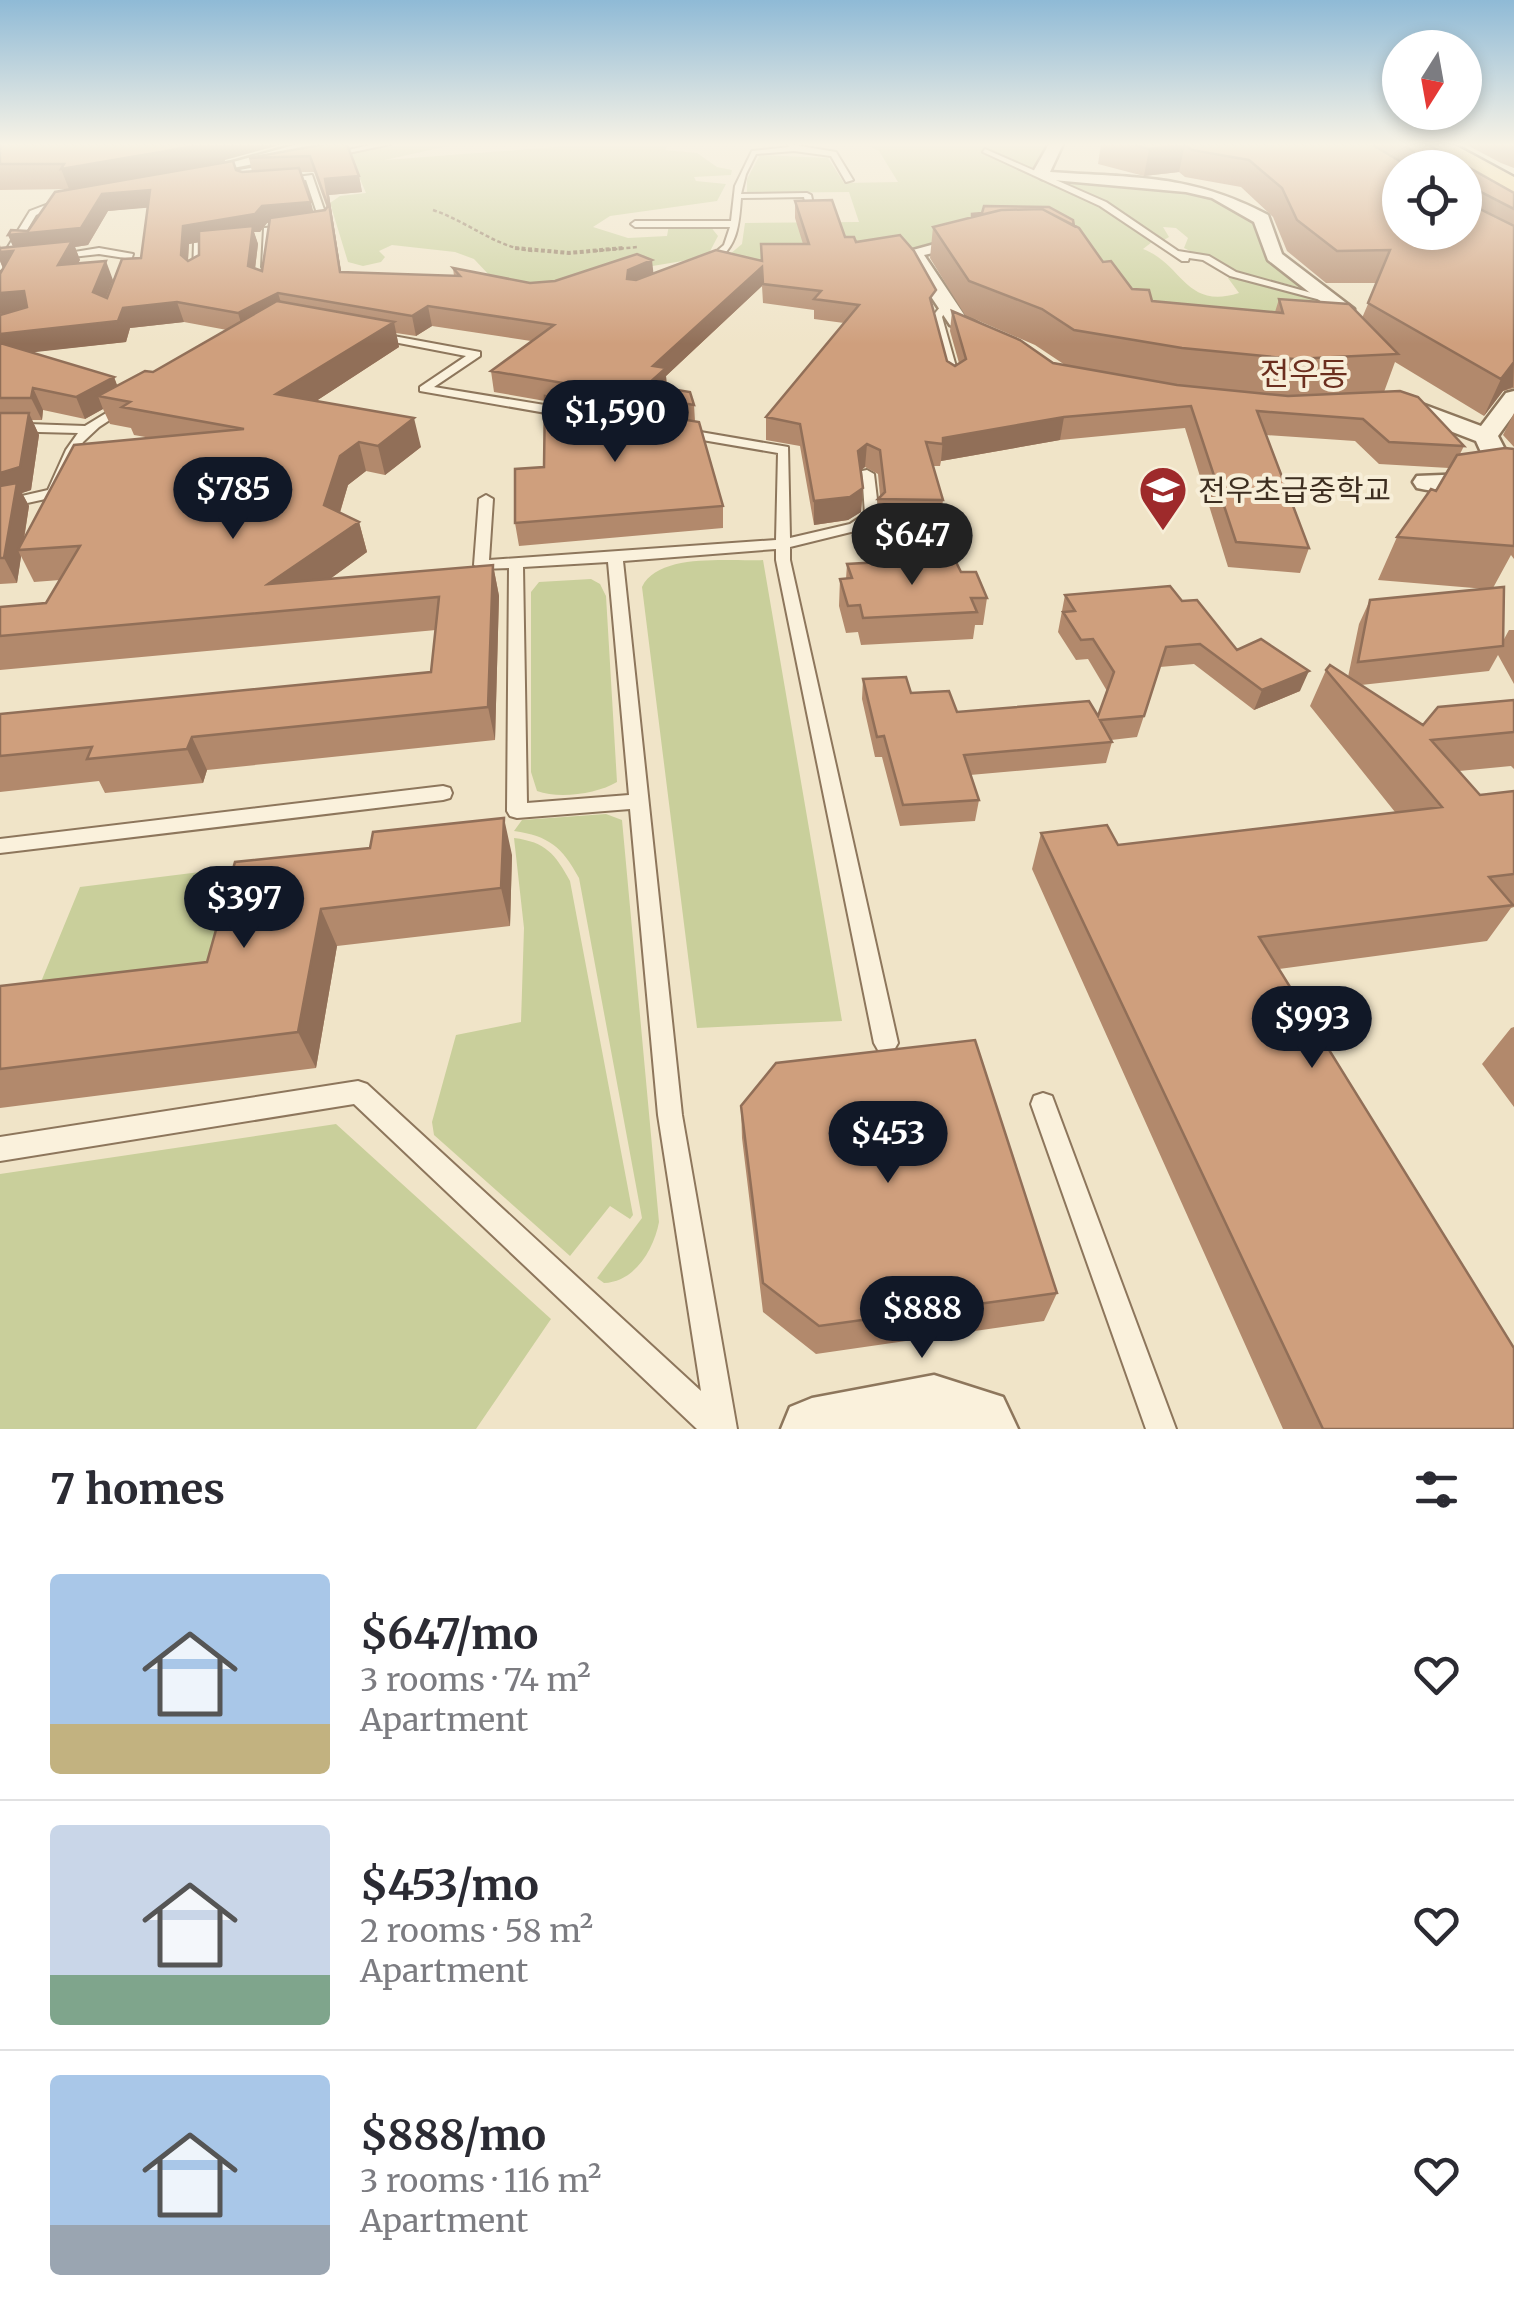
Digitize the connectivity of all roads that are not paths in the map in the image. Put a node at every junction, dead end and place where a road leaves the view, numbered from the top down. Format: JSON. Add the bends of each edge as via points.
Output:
{"nodes":[{"id":1,"x":39,"y":211,"type":"edge"},
{"id":2,"x":320,"y":211,"type":"edge"},
{"id":3,"x":736,"y":211,"type":"edge"},
{"id":4,"x":1115,"y":211,"type":"edge"},
{"id":5,"x":1249,"y":211,"type":"edge"},
{"id":6,"x":635,"y":224,"type":"dead end"},
{"id":7,"x":735,"y":224,"type":"junction"},
{"id":8,"x":994,"y":235,"type":"edge"},
{"id":9,"x":265,"y":237,"type":"junction"},
{"id":10,"x":248,"y":239,"type":"edge"},
{"id":11,"x":231,"y":241,"type":"edge"},
{"id":12,"x":42,"y":257,"type":"edge"},
{"id":13,"x":22,"y":259,"type":"edge"},
{"id":14,"x":2,"y":264,"type":"edge"},
{"id":15,"x":706,"y":264,"type":"edge"},
{"id":16,"x":264,"y":273,"type":"edge"},
{"id":17,"x":196,"y":274,"type":"edge"},
{"id":18,"x":114,"y":298,"type":"edge"},
{"id":19,"x":1338,"y":302,"type":"junction"},
{"id":20,"x":945,"y":304,"type":"junction"},
{"id":21,"x":1290,"y":322,"type":"edge"},
{"id":22,"x":360,"y":333,"type":"edge"},
{"id":23,"x":1010,"y":346,"type":"edge"},
{"id":24,"x":954,"y":381,"type":"edge"},
{"id":25,"x":139,"y":398,"type":"edge"},
{"id":26,"x":1514,"y":398,"type":"edge"},
{"id":27,"x":1371,"y":402,"type":"edge"},
{"id":28,"x":594,"y":418,"type":"edge"},
{"id":29,"x":0,"y":427,"type":"edge"},
{"id":30,"x":82,"y":429,"type":"junction"},
{"id":31,"x":670,"y":430,"type":"edge"},
{"id":32,"x":1486,"y":436,"type":"junction"},
{"id":33,"x":1506,"y":466,"type":"edge"},
{"id":34,"x":867,"y":474,"type":"dead end"},
{"id":35,"x":1426,"y":482,"type":"dead end"},
{"id":36,"x":486,"y":498,"type":"dead end"},
{"id":37,"x":0,"y":506,"type":"edge"},
{"id":38,"x":783,"y":542,"type":"junction"},
{"id":39,"x":615,"y":557,"type":"junction"},
{"id":40,"x":516,"y":563,"type":"junction"},
{"id":41,"x":444,"y":793,"type":"dead end"},
{"id":42,"x":640,"y":801,"type":"junction"},
{"id":43,"x":0,"y":846,"type":"edge"},
{"id":44,"x":886,"y":1043,"type":"dead end"},
{"id":45,"x":1043,"y":1104,"type":"dead end"},
{"id":46,"x":0,"y":1150,"type":"edge"},
{"id":47,"x":720,"y":1429,"type":"edge"},
{"id":48,"x":812,"y":1429,"type":"edge"},
{"id":49,"x":987,"y":1429,"type":"edge"},
{"id":50,"x":1162,"y":1429,"type":"edge"}],
"edges":[{"from":1,"to":14,"type":"lane"},
{"from":2,"to":9,"type":"lane","via":[[325,224],[267,230]]},
{"from":3,"to":7,"type":"lane"},
{"from":4,"to":19,"type":"lane","via":[[1180,256],[1206,258],[1232,274]]},
{"from":5,"to":19,"type":"street","via":[[1262,219],[1274,256]]},
{"from":6,"to":7,"type":"lane"},
{"from":7,"to":15,"type":"lane","via":[[722,257]]},
{"from":8,"to":20,"type":"street","via":[[911,253]]},
{"from":9,"to":10,"type":"lane"},
{"from":9,"to":16,"type":"lane"},
{"from":11,"to":17,"type":"lane","via":[[197,244]]},
{"from":12,"to":18,"type":"lane","via":[[99,251],[130,256]]},
{"from":13,"to":14,"type":"lane"},
{"from":19,"to":21,"type":"street","via":[[1344,309],[1337,316]]},
{"from":20,"to":23,"type":"street","via":[[954,322]]},
{"from":20,"to":24,"type":"lane","via":[[937,317]]},
{"from":22,"to":28,"type":"lane","via":[[476,354],[424,388]]},
{"from":25,"to":30,"type":"lane"},
{"from":26,"to":32,"type":"street"},
{"from":27,"to":32,"type":"street","via":[[1433,404]]},
{"from":29,"to":30,"type":"lane"},
{"from":30,"to":37,"type":"lane","via":[[54,494]]},
{"from":31,"to":38,"type":"lane","via":[[784,450]]},
{"from":32,"to":33,"type":"street"},
{"from":33,"to":35,"type":"street","via":[[1480,479]]},
{"from":34,"to":38,"type":"lane","via":[[872,516],[861,528]]},
{"from":36,"to":40,"type":"lane","via":[[481,565]]},
{"from":38,"to":39,"type":"lane"},
{"from":38,"to":44,"type":"lane"},
{"from":39,"to":40,"type":"lane"},
{"from":39,"to":42,"type":"lane"},
{"from":40,"to":42,"type":"lane","via":[[517,811]]},
{"from":41,"to":43,"type":"lane"},
{"from":42,"to":47,"type":"lane","via":[[670,1116]]},
{"from":45,"to":50,"type":"lane"},
{"from":46,"to":47,"type":"lane","via":[[358,1092]]},
{"from":48,"to":49,"type":"street","via":[[934,1404],[982,1420]]}]}
